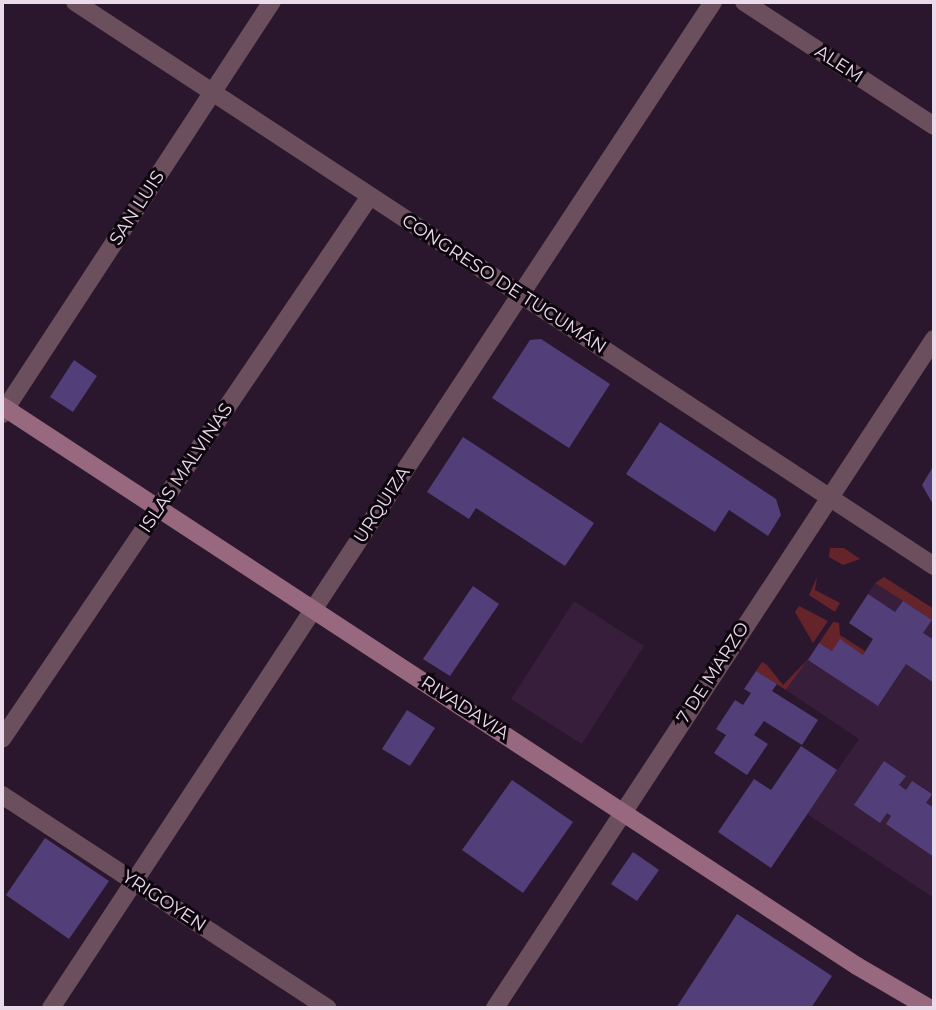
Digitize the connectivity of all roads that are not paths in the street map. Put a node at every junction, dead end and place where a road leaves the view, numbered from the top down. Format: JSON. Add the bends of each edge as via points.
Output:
{"nodes":[{"id":1,"x":75,"y":2,"type":"edge"},
{"id":2,"x":272,"y":2,"type":"edge"},
{"id":3,"x":713,"y":2,"type":"edge"},
{"id":4,"x":744,"y":2,"type":"edge"},
{"id":5,"x":212,"y":93,"type":"junction"},
{"id":6,"x":934,"y":126,"type":"edge"},
{"id":7,"x":370,"y":197,"type":"junction"},
{"id":8,"x":520,"y":295,"type":"junction"},
{"id":9,"x":934,"y":339,"type":"edge"},
{"id":10,"x":3,"y":410,"type":"edge"},
{"id":11,"x":830,"y":497,"type":"junction"},
{"id":12,"x":159,"y":508,"type":"junction"},
{"id":13,"x":934,"y":566,"type":"edge"},
{"id":14,"x":313,"y":609,"type":"junction"},
{"id":15,"x":2,"y":739,"type":"edge"},
{"id":16,"x":2,"y":795,"type":"edge"},
{"id":17,"x":622,"y":811,"type":"junction"},
{"id":18,"x":134,"y":882,"type":"junction"},
{"id":19,"x":51,"y":1008,"type":"edge"},
{"id":20,"x":327,"y":1008,"type":"edge"},
{"id":21,"x":495,"y":1008,"type":"edge"},
{"id":22,"x":929,"y":1008,"type":"edge"}],
"edges":[{"from":1,"to":5,"type":"street","name":"CONGRESO DE TUCUMÁN"},
{"from":2,"to":5,"type":"street","name":"SAN LUIS"},
{"from":3,"to":8,"type":"street","name":"URQUIZA"},
{"from":4,"to":6,"type":"street","name":"ALEM"},
{"from":5,"to":7,"type":"street","name":"CONGRESO DE TUCUMÁN"},
{"from":5,"to":10,"type":"street","name":"SAN LUIS"},
{"from":7,"to":8,"type":"street","name":"CONGRESO DE TUCUMÁN"},
{"from":7,"to":12,"type":"street","name":"ISLAS MALVINAS"},
{"from":8,"to":11,"type":"street","name":"CONGRESO DE TUCUMÁN"},
{"from":8,"to":14,"type":"street","name":"URQUIZA"},
{"from":9,"to":11,"type":"street","name":"7 DE MARZO"},
{"from":10,"to":12,"type":"main road","name":"RIVADAVIA"},
{"from":11,"to":13,"type":"street","name":"CONGRESO DE TUCUMÁN"},
{"from":11,"to":17,"type":"street","name":"7 DE MARZO"},
{"from":12,"to":14,"type":"main road","name":"RIVADAVIA"},
{"from":12,"to":15,"type":"street","name":"ISLAS MALVINAS"},
{"from":14,"to":17,"type":"main road","name":"RIVADAVIA"},
{"from":14,"to":18,"type":"street","name":"URQUIZA"},
{"from":16,"to":18,"type":"street","name":"YRIGOYEN"},
{"from":17,"to":21,"type":"street","name":"7 DE MARZO"},
{"from":17,"to":22,"type":"main road","name":"RIVADAVIA","via":[[857,966]]},
{"from":18,"to":19,"type":"street","name":"URQUIZA"},
{"from":18,"to":20,"type":"street","name":"YRIGOYEN"}]}
